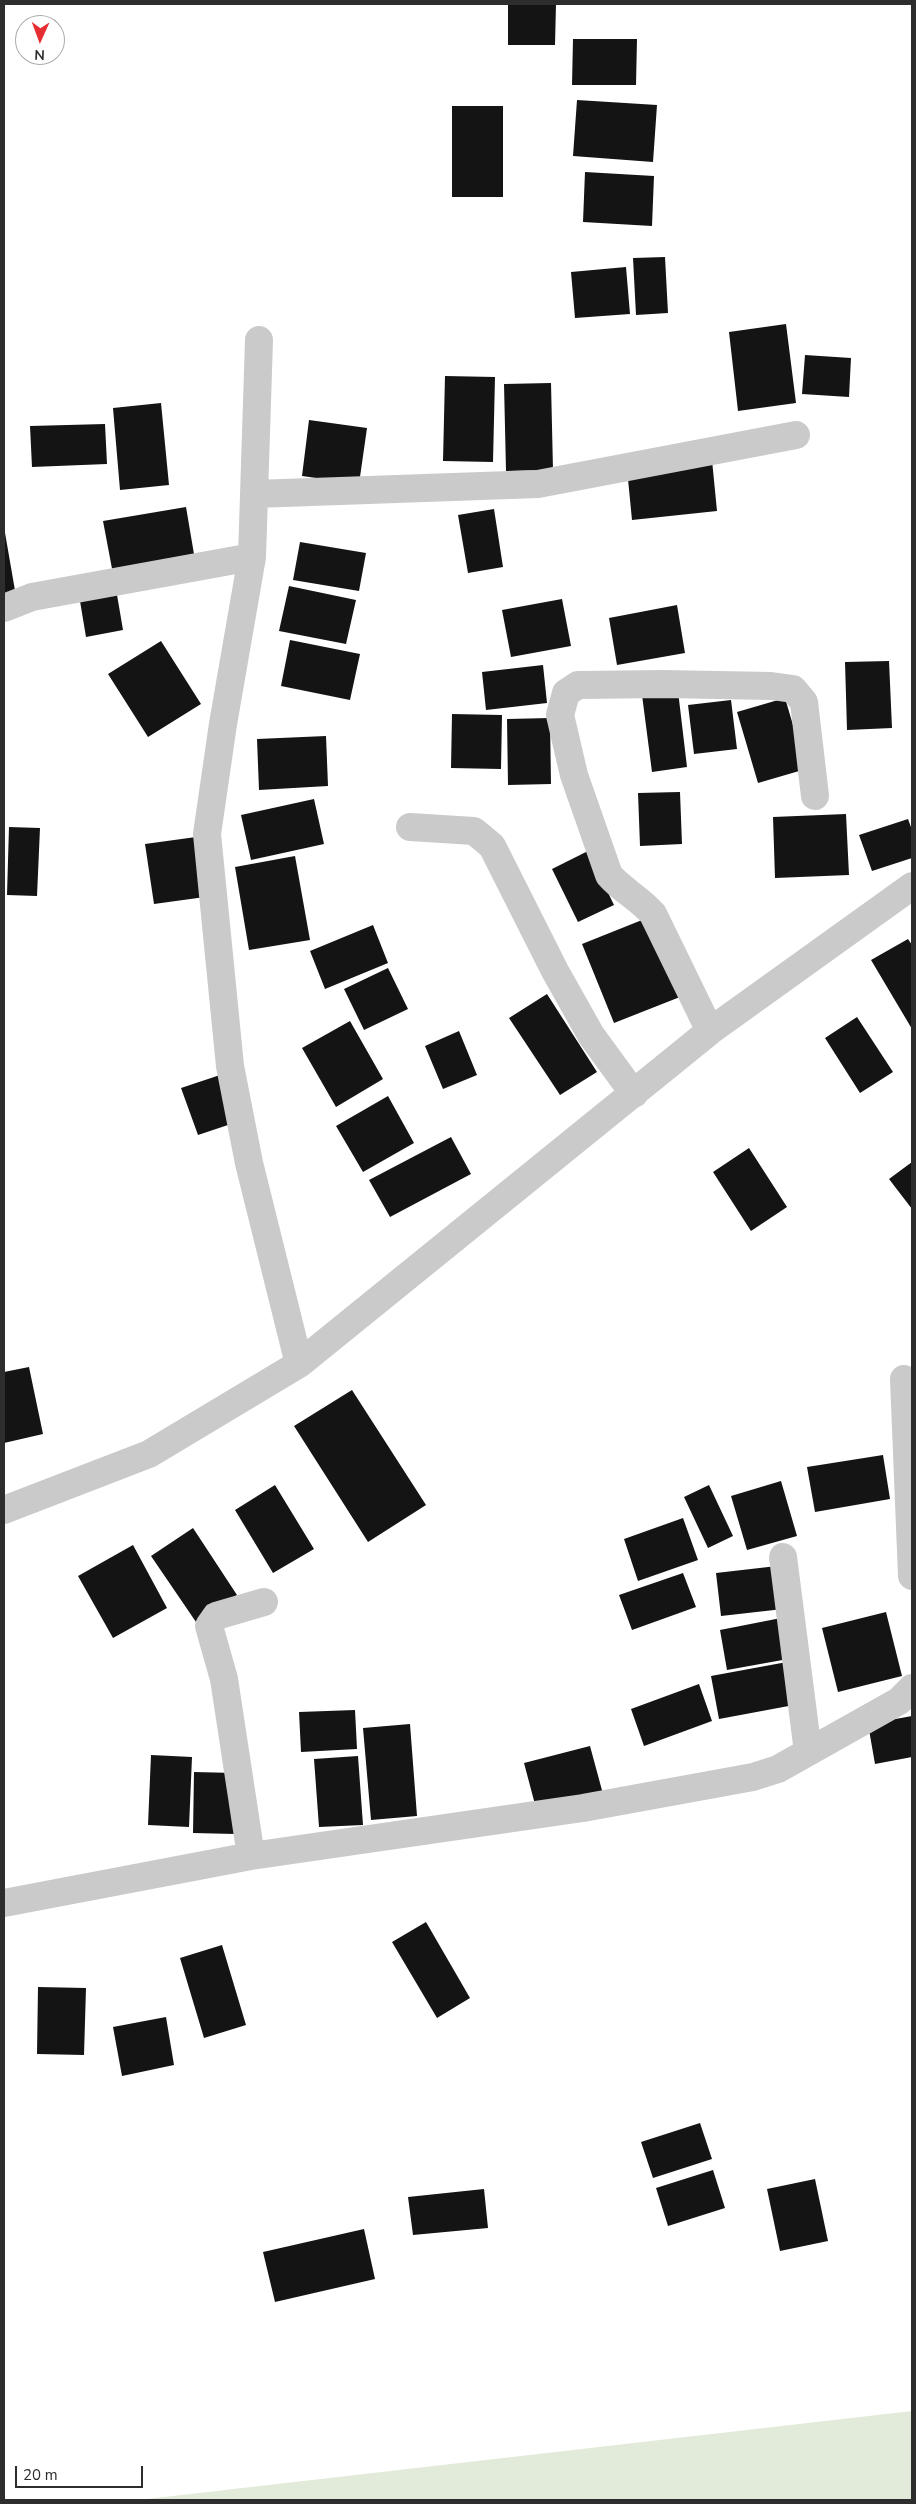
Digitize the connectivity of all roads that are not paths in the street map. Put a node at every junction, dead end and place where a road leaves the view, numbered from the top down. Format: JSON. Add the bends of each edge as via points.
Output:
{"nodes":[{"id":1,"x":259,"y":340,"type":"dead end"},
{"id":2,"x":796,"y":435,"type":"dead end"},
{"id":3,"x":255,"y":494,"type":"junction"},
{"id":4,"x":252,"y":557,"type":"junction"},
{"id":5,"x":4,"y":608,"type":"edge"},
{"id":6,"x":815,"y":796,"type":"dead end"},
{"id":7,"x":410,"y":827,"type":"dead end"},
{"id":8,"x":912,"y":886,"type":"edge"},
{"id":9,"x":710,"y":1031,"type":"junction"},
{"id":10,"x":634,"y":1094,"type":"junction"},
{"id":11,"x":299,"y":1364,"type":"junction"},
{"id":12,"x":904,"y":1379,"type":"dead end"},
{"id":13,"x":4,"y":1510,"type":"edge"},
{"id":14,"x":783,"y":1557,"type":"dead end"},
{"id":15,"x":912,"y":1576,"type":"edge"},
{"id":16,"x":264,"y":1602,"type":"dead end"},
{"id":17,"x":912,"y":1688,"type":"edge"},
{"id":18,"x":808,"y":1752,"type":"junction"},
{"id":19,"x":251,"y":1856,"type":"junction"},
{"id":20,"x":4,"y":1903,"type":"edge"}],
"edges":[{"from":1,"to":3,"type":"street"},
{"from":2,"to":3,"type":"street","via":[[538,484]]},
{"from":3,"to":4,"type":"street"},
{"from":4,"to":5,"type":"street","via":[[32,597]]},
{"from":4,"to":11,"type":"street","via":[[207,834],[230,1066],[249,1163]]},
{"from":6,"to":9,"type":"street","via":[[804,702],[793,690],[771,686],[578,685],[566,694],[560,715],[574,775],[609,875],[653,914]]},
{"from":7,"to":10,"type":"street","via":[[474,831],[492,846],[591,1035]]},
{"from":8,"to":9,"type":"street"},
{"from":9,"to":10,"type":"street"},
{"from":10,"to":11,"type":"street"},
{"from":11,"to":13,"type":"street","via":[[149,1454]]},
{"from":12,"to":15,"type":"street"},
{"from":14,"to":18,"type":"street"},
{"from":16,"to":19,"type":"street","via":[[216,1616],[209,1626],[224,1679]]},
{"from":17,"to":18,"type":"street","via":[[899,1701]]},
{"from":18,"to":19,"type":"street","via":[[778,1769],[753,1777],[583,1808]]},
{"from":19,"to":20,"type":"street"}]}
